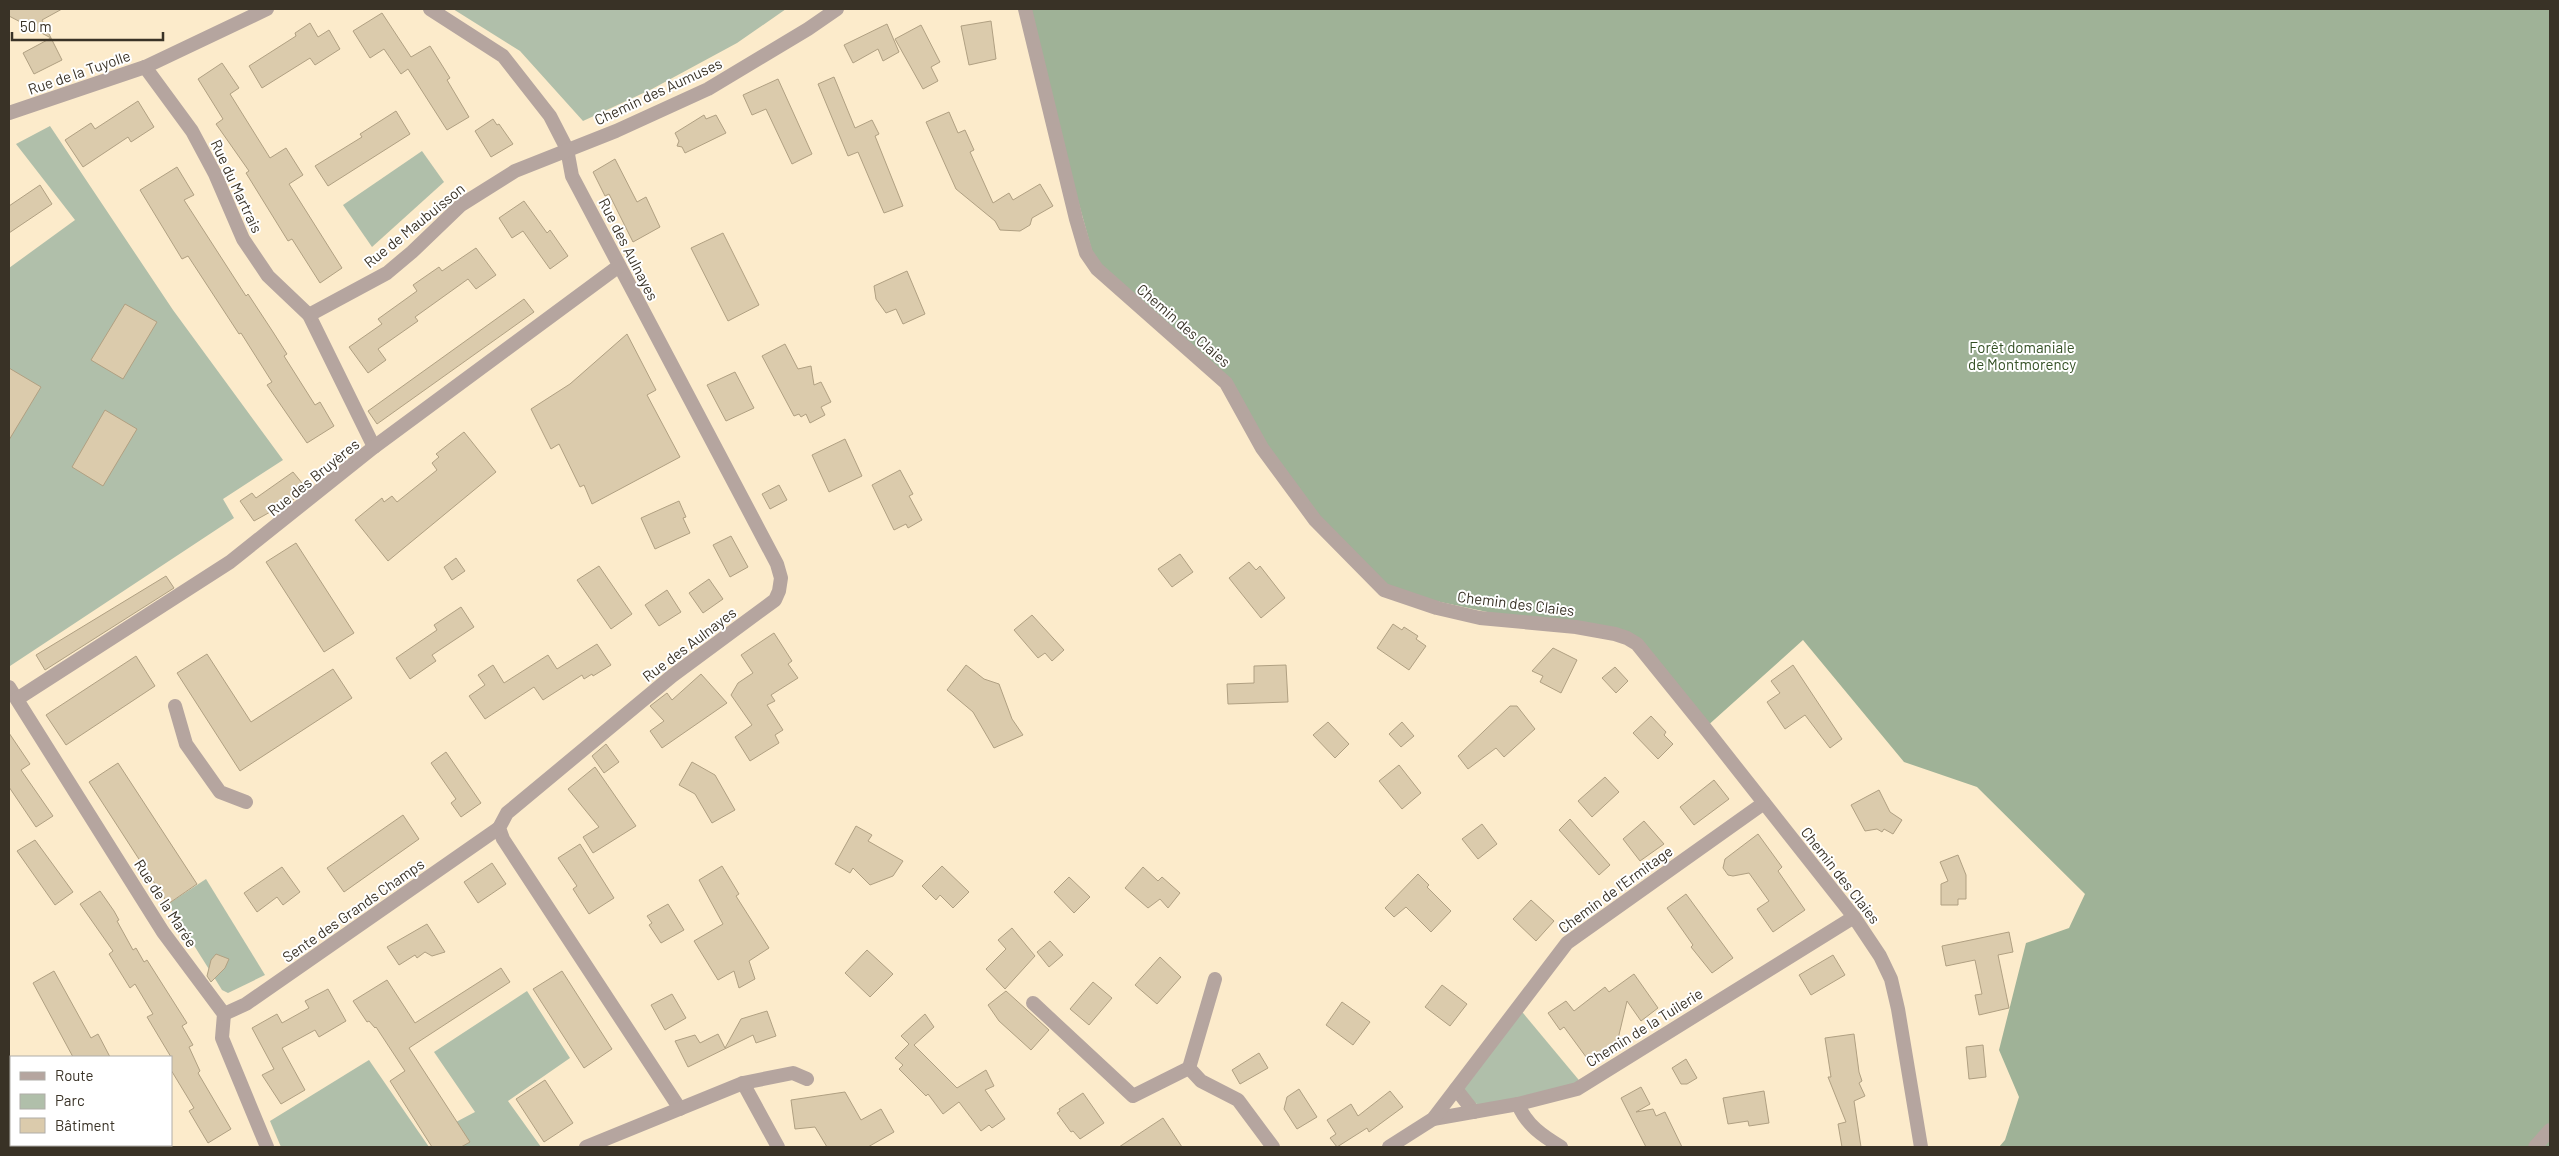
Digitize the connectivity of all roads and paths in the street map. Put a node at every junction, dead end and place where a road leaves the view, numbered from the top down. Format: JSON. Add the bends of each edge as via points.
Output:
{"nodes":[{"id":1,"x":267,"y":9,"type":"edge"},
{"id":2,"x":430,"y":9,"type":"edge"},
{"id":3,"x":837,"y":9,"type":"edge"},
{"id":4,"x":1025,"y":9,"type":"edge"},
{"id":5,"x":145,"y":67,"type":"junction"},
{"id":6,"x":9,"y":113,"type":"edge"},
{"id":7,"x":567,"y":149,"type":"junction"},
{"id":8,"x":619,"y":266,"type":"junction"},
{"id":9,"x":310,"y":315,"type":"junction"},
{"id":10,"x":374,"y":447,"type":"junction"},
{"id":11,"x":9,"y":687,"type":"edge"},
{"id":12,"x":18,"y":699,"type":"junction"},
{"id":13,"x":175,"y":706,"type":"dead end"},
{"id":14,"x":246,"y":802,"type":"dead end"},
{"id":15,"x":1764,"y":803,"type":"junction"},
{"id":16,"x":499,"y":828,"type":"junction"},
{"id":17,"x":1854,"y":917,"type":"junction"},
{"id":18,"x":1215,"y":979,"type":"dead end"},
{"id":19,"x":1033,"y":1003,"type":"dead end"},
{"id":20,"x":224,"y":1014,"type":"junction"},
{"id":21,"x":1188,"y":1068,"type":"junction"},
{"id":22,"x":807,"y":1079,"type":"dead end"},
{"id":23,"x":743,"y":1083,"type":"junction"},
{"id":24,"x":1456,"y":1089,"type":"junction"},
{"id":25,"x":1518,"y":1104,"type":"junction"},
{"id":26,"x":680,"y":1109,"type":"junction"},
{"id":27,"x":1474,"y":1112,"type":"junction"},
{"id":28,"x":1433,"y":1119,"type":"junction"},
{"id":29,"x":2550,"y":1130,"type":"edge"},
{"id":30,"x":267,"y":1147,"type":"edge"},
{"id":31,"x":586,"y":1147,"type":"edge"},
{"id":32,"x":778,"y":1147,"type":"edge"},
{"id":33,"x":1273,"y":1147,"type":"edge"},
{"id":34,"x":1389,"y":1147,"type":"edge"},
{"id":35,"x":1561,"y":1147,"type":"edge"},
{"id":36,"x":1921,"y":1147,"type":"edge"},
{"id":37,"x":2535,"y":1147,"type":"edge"}],
"edges":[{"from":1,"to":5,"type":"street","name":"Rue de la Tuyolle"},
{"from":2,"to":7,"type":"street","name":"Rue des Aulnayes","via":[[503,56],[550,116]]},
{"from":3,"to":7,"type":"street","name":"Chemin des Aumuses","via":[[708,89],[616,131]]},
{"from":4,"to":15,"type":"street","name":"Chemin des Claies","via":[[1086,253],[1108,281],[1226,383],[1262,448],[1315,520],[1384,590],[1480,618],[1576,627],[1627,638],[1643,652]]},
{"from":5,"to":6,"type":"street","name":"Rue de la Tuyolle"},
{"from":5,"to":9,"type":"street","name":"Rue du Martrais","via":[[192,131],[215,174],[242,239],[268,276]]},
{"from":7,"to":8,"type":"street","name":"Rue des Aulnayes","via":[[572,176]]},
{"from":7,"to":9,"type":"street","name":"Rue de Maubuisson","via":[[516,171],[461,204],[387,273]]},
{"from":8,"to":10,"type":"street","name":"Rue des Bruyères"},
{"from":8,"to":16,"type":"street","name":"Rue des Aulnayes","via":[[777,564],[780,591],[766,607],[672,676],[589,743],[507,814]]},
{"from":9,"to":10,"type":"street","name":"Rue du Martrais"},
{"from":10,"to":12,"type":"street","name":"Rue des Bruyères","via":[[230,562]]},
{"from":11,"to":12,"type":"street","name":"Rue de la Marée"},
{"from":12,"to":20,"type":"street","name":"Rue de la Marée","via":[[163,932]]},
{"from":13,"to":14,"type":"street","via":[[186,744],[220,792]]},
{"from":15,"to":17,"type":"street","name":"Chemin des Claies"},
{"from":15,"to":24,"type":"street","name":"Chemin de l'Ermitage","via":[[1567,943]]},
{"from":16,"to":20,"type":"street","name":"Sente des Grands Champs","via":[[246,1004]]},
{"from":16,"to":26,"type":"street","via":[[503,839]]},
{"from":17,"to":25,"type":"street","name":"Chemin de la Tuilerie","via":[[1577,1089]]},
{"from":17,"to":36,"type":"street","name":"Chemin des Claies","via":[[1891,979]]},
{"from":18,"to":21,"type":"street"},
{"from":19,"to":21,"type":"street","via":[[1133,1096]]},
{"from":20,"to":30,"type":"street","via":[[222,1038]]},
{"from":21,"to":33,"type":"street","via":[[1201,1082],[1238,1100]]},
{"from":22,"to":23,"type":"street","via":[[793,1073]]},
{"from":23,"to":26,"type":"street"},
{"from":23,"to":32,"type":"street"},
{"from":24,"to":27,"type":"street"},
{"from":24,"to":28,"type":"street","name":"Chemin de l'Ermitage"},
{"from":25,"to":27,"type":"street","name":"Chemin de la Tuilerie"},
{"from":25,"to":35,"type":"street","via":[[1536,1131]]},
{"from":26,"to":31,"type":"street"},
{"from":27,"to":28,"type":"street","name":"Chemin de la Tuilerie"},
{"from":28,"to":34,"type":"street"},
{"from":29,"to":37,"type":"street"}]}
